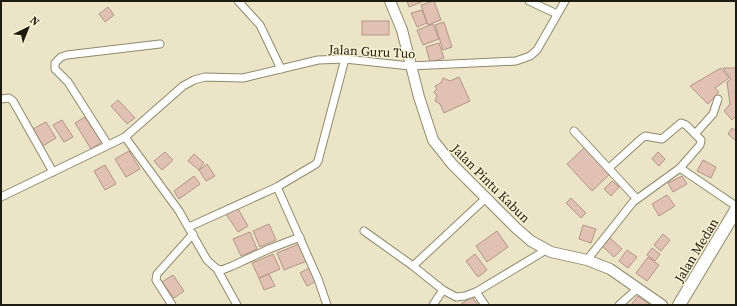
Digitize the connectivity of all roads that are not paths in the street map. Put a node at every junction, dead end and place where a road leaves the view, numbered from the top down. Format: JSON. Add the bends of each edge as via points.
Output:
{"nodes":[{"id":1,"x":238,"y":1,"type":"edge"},
{"id":2,"x":390,"y":1,"type":"edge"},
{"id":3,"x":529,"y":1,"type":"edge"},
{"id":4,"x":565,"y":1,"type":"edge"},
{"id":5,"x":557,"y":14,"type":"junction"},
{"id":6,"x":160,"y":44,"type":"dead end"},
{"id":7,"x":345,"y":59,"type":"junction"},
{"id":8,"x":410,"y":66,"type":"junction"},
{"id":9,"x":281,"y":69,"type":"junction"},
{"id":10,"x":1,"y":99,"type":"edge"},
{"id":11,"x":718,"y":99,"type":"dead end"},
{"id":12,"x":574,"y":131,"type":"dead end"},
{"id":13,"x":695,"y":134,"type":"junction"},
{"id":14,"x":125,"y":137,"type":"junction"},
{"id":15,"x":108,"y":145,"type":"junction"},
{"id":16,"x":609,"y":168,"type":"junction"},
{"id":17,"x":680,"y":168,"type":"junction"},
{"id":18,"x":53,"y":172,"type":"junction"},
{"id":19,"x":277,"y":187,"type":"junction"},
{"id":20,"x":486,"y":197,"type":"junction"},
{"id":21,"x":1,"y":198,"type":"edge"},
{"id":22,"x":636,"y":198,"type":"junction"},
{"id":23,"x":736,"y":206,"type":"edge"},
{"id":24,"x":736,"y":210,"type":"edge"},
{"id":25,"x":189,"y":227,"type":"junction"},
{"id":26,"x":364,"y":231,"type":"dead end"},
{"id":27,"x":193,"y":234,"type":"junction"},
{"id":28,"x":300,"y":237,"type":"junction"},
{"id":29,"x":546,"y":250,"type":"junction"},
{"id":30,"x":587,"y":260,"type":"junction"},
{"id":31,"x":412,"y":266,"type":"junction"},
{"id":32,"x":217,"y":269,"type":"junction"},
{"id":33,"x":638,"y":288,"type":"junction"},
{"id":34,"x":443,"y":290,"type":"junction"},
{"id":35,"x":476,"y":292,"type":"junction"},
{"id":36,"x":172,"y":305,"type":"edge"},
{"id":37,"x":237,"y":305,"type":"edge"},
{"id":38,"x":327,"y":305,"type":"edge"},
{"id":39,"x":433,"y":305,"type":"edge"},
{"id":40,"x":485,"y":305,"type":"edge"},
{"id":41,"x":619,"y":305,"type":"edge"},
{"id":42,"x":662,"y":305,"type":"edge"},
{"id":43,"x":679,"y":305,"type":"edge"}],
"edges":[{"from":1,"to":9,"type":"street","via":[[260,25]]},
{"from":2,"to":8,"type":"street","name":"Jalan Pintu Kabun","via":[[402,30]]},
{"from":3,"to":5,"type":"street"},
{"from":4,"to":5,"type":"street","name":"Jalan Guru Tuo"},
{"from":5,"to":8,"type":"street","name":"Jalan Guru Tuo","via":[[537,50],[524,59]]},
{"from":6,"to":15,"type":"street","via":[[67,55],[55,63],[55,69],[68,82]]},
{"from":7,"to":8,"type":"street","name":"Jalan Guru Tuo"},
{"from":7,"to":9,"type":"street","name":"Jalan Guru Tuo","via":[[318,60]]},
{"from":7,"to":19,"type":"street","via":[[318,161],[313,167]]},
{"from":8,"to":20,"type":"street","name":"Jalan Pintu Kabun","via":[[433,140],[452,164]]},
{"from":9,"to":14,"type":"street","name":"Jalan Guru Tuo","via":[[243,78],[205,77],[194,80],[183,86]]},
{"from":10,"to":18,"type":"street","via":[[9,98],[13,101]]},
{"from":11,"to":13,"type":"street","via":[[713,114]]},
{"from":12,"to":16,"type":"street"},
{"from":13,"to":16,"type":"street","via":[[681,123],[662,139],[645,136]]},
{"from":13,"to":17,"type":"street","via":[[701,139],[700,145]]},
{"from":14,"to":15,"type":"street","name":"Jalan Guru Tuo"},
{"from":14,"to":25,"type":"street"},
{"from":15,"to":18,"type":"street","name":"Jalan Guru Tuo"},
{"from":16,"to":22,"type":"street"},
{"from":17,"to":22,"type":"street"},
{"from":17,"to":23,"type":"street"},
{"from":18,"to":21,"type":"street","name":"Jalan Guru Tuo"},
{"from":19,"to":25,"type":"street"},
{"from":19,"to":28,"type":"street"},
{"from":20,"to":29,"type":"street","name":"Jalan Pintu Kabun","via":[[516,228]]},
{"from":20,"to":31,"type":"street"},
{"from":22,"to":30,"type":"street"},
{"from":24,"to":43,"type":"main road","name":"Jalan Medan"},
{"from":25,"to":27,"type":"street"},
{"from":26,"to":31,"type":"street"},
{"from":27,"to":32,"type":"street","via":[[207,260]]},
{"from":27,"to":36,"type":"street","via":[[157,274],[156,280]]},
{"from":28,"to":32,"type":"street","via":[[222,270]]},
{"from":28,"to":38,"type":"street"},
{"from":29,"to":30,"type":"street","name":"Jalan Pintu Kabun"},
{"from":29,"to":35,"type":"street"},
{"from":30,"to":33,"type":"street","name":"Jalan Pintu Kabun","via":[[610,269]]},
{"from":31,"to":34,"type":"street"},
{"from":32,"to":37,"type":"street"},
{"from":33,"to":41,"type":"street"},
{"from":33,"to":42,"type":"street","name":"Jalan Pintu Kabun"},
{"from":34,"to":35,"type":"street","via":[[456,297]]},
{"from":34,"to":39,"type":"street"},
{"from":35,"to":40,"type":"street"}]}
